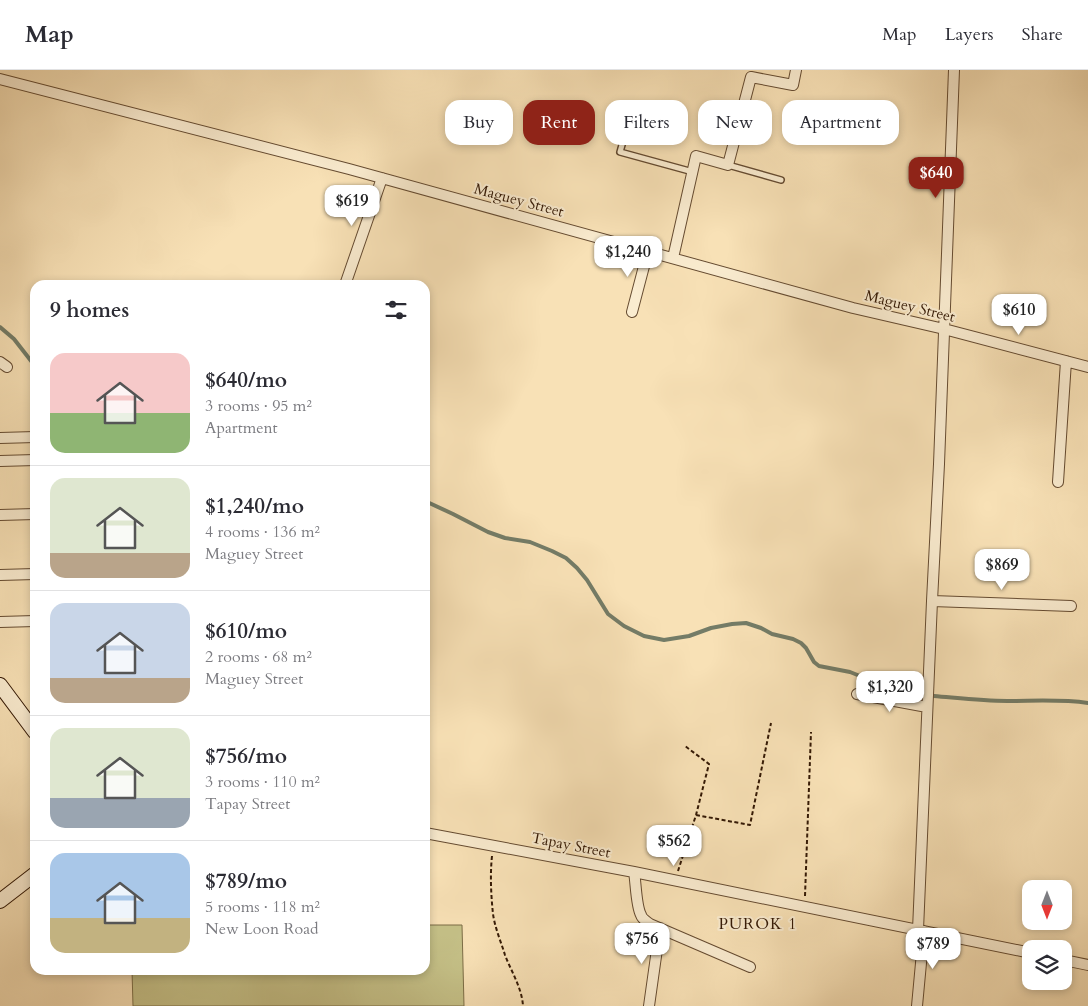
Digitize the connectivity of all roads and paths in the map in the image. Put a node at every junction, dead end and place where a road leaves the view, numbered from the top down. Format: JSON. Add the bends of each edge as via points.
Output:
{"nodes":[{"id":1,"x":796,"y":70,"type":"edge"},
{"id":2,"x":954,"y":70,"type":"edge"},
{"id":3,"x":752,"y":74,"type":"edge"},
{"id":4,"x":0,"y":79,"type":"edge"},
{"id":5,"x":622,"y":145,"type":"edge"},
{"id":6,"x":728,"y":165,"type":"junction"},
{"id":7,"x":692,"y":172,"type":"junction"},
{"id":8,"x":382,"y":178,"type":"junction"},
{"id":9,"x":781,"y":180,"type":"dead end"},
{"id":10,"x":648,"y":251,"type":"junction"},
{"id":11,"x":673,"y":258,"type":"junction"},
{"id":12,"x":347,"y":280,"type":"edge"},
{"id":13,"x":632,"y":312,"type":"dead end"},
{"id":14,"x":944,"y":329,"type":"junction"},
{"id":15,"x":1066,"y":360,"type":"junction"},
{"id":16,"x":1088,"y":367,"type":"edge"},
{"id":17,"x":30,"y":437,"type":"edge"},
{"id":18,"x":0,"y":438,"type":"edge"},
{"id":19,"x":30,"y":460,"type":"edge"},
{"id":20,"x":0,"y":461,"type":"edge"},
{"id":21,"x":1058,"y":482,"type":"dead end"},
{"id":22,"x":30,"y":514,"type":"edge"},
{"id":23,"x":0,"y":515,"type":"edge"},
{"id":24,"x":30,"y":574,"type":"edge"},
{"id":25,"x":0,"y":575,"type":"edge"},
{"id":26,"x":932,"y":601,"type":"junction"},
{"id":27,"x":1071,"y":606,"type":"dead end"},
{"id":28,"x":30,"y":621,"type":"edge"},
{"id":29,"x":0,"y":622,"type":"edge"},
{"id":30,"x":0,"y":686,"type":"edge"},
{"id":31,"x":857,"y":694,"type":"dead end"},
{"id":32,"x":927,"y":707,"type":"junction"},
{"id":33,"x":771,"y":723,"type":"dead end"},
{"id":34,"x":30,"y":725,"type":"edge"},
{"id":35,"x":811,"y":732,"type":"dead end"},
{"id":36,"x":685,"y":746,"type":"dead end"},
{"id":37,"x":696,"y":814,"type":"junction"},
{"id":38,"x":430,"y":834,"type":"edge"},
{"id":39,"x":493,"y":845,"type":"junction"},
{"id":40,"x":634,"y":872,"type":"junction"},
{"id":41,"x":30,"y":878,"type":"edge"},
{"id":42,"x":675,"y":880,"type":"junction"},
{"id":43,"x":0,"y":900,"type":"edge"},
{"id":44,"x":804,"y":906,"type":"junction"},
{"id":45,"x":660,"y":928,"type":"junction"},
{"id":46,"x":921,"y":931,"type":"junction"},
{"id":47,"x":1022,"y":951,"type":"edge"},
{"id":48,"x":1072,"y":962,"type":"edge"},
{"id":49,"x":1088,"y":965,"type":"edge"},
{"id":50,"x":750,"y":967,"type":"dead end"},
{"id":51,"x":522,"y":1006,"type":"edge"},
{"id":52,"x":648,"y":1006,"type":"edge"},
{"id":53,"x":917,"y":1006,"type":"edge"}],
"edges":[{"from":1,"to":3,"type":"street","via":[[793,85]]},
{"from":2,"to":14,"type":"street"},
{"from":3,"to":6,"type":"street"},
{"from":4,"to":8,"type":"street","name":"Maguey Street"},
{"from":5,"to":7,"type":"lane","via":[[620,152]]},
{"from":6,"to":7,"type":"street","via":[[696,156]]},
{"from":6,"to":9,"type":"lane"},
{"from":7,"to":11,"type":"street"},
{"from":8,"to":10,"type":"street","name":"Maguey Street"},
{"from":8,"to":12,"type":"street"},
{"from":10,"to":11,"type":"street","name":"Maguey Street"},
{"from":10,"to":13,"type":"street"},
{"from":11,"to":14,"type":"street","name":"Maguey Street"},
{"from":14,"to":15,"type":"street","name":"Maguey Street"},
{"from":14,"to":26,"type":"street"},
{"from":15,"to":16,"type":"street","name":"Maguey Street"},
{"from":15,"to":21,"type":"street"},
{"from":17,"to":18,"type":"street"},
{"from":19,"to":20,"type":"street"},
{"from":22,"to":23,"type":"street"},
{"from":24,"to":25,"type":"street"},
{"from":26,"to":27,"type":"street"},
{"from":26,"to":32,"type":"street"},
{"from":28,"to":29,"type":"street"},
{"from":30,"to":34,"type":"street"},
{"from":31,"to":32,"type":"street"},
{"from":32,"to":46,"type":"street"},
{"from":33,"to":37,"type":"path","via":[[750,825]]},
{"from":35,"to":44,"type":"path"},
{"from":36,"to":37,"type":"path","via":[[709,764]]},
{"from":37,"to":42,"type":"path"},
{"from":38,"to":39,"type":"street","name":"Tapay Street"},
{"from":39,"to":40,"type":"street","name":"Tapay Street"},
{"from":39,"to":51,"type":"path","via":[[493,915],[520,990]]},
{"from":40,"to":42,"type":"street","name":"Tapay Street"},
{"from":40,"to":45,"type":"street","via":[[641,916]]},
{"from":41,"to":43,"type":"street"},
{"from":42,"to":44,"type":"street","name":"Tapay Street"},
{"from":44,"to":46,"type":"street","name":"Tapay Street"},
{"from":45,"to":50,"type":"street"},
{"from":45,"to":52,"type":"street"},
{"from":46,"to":47,"type":"street","name":"Tapay Street"},
{"from":46,"to":53,"type":"street"},
{"from":48,"to":49,"type":"street"}]}
